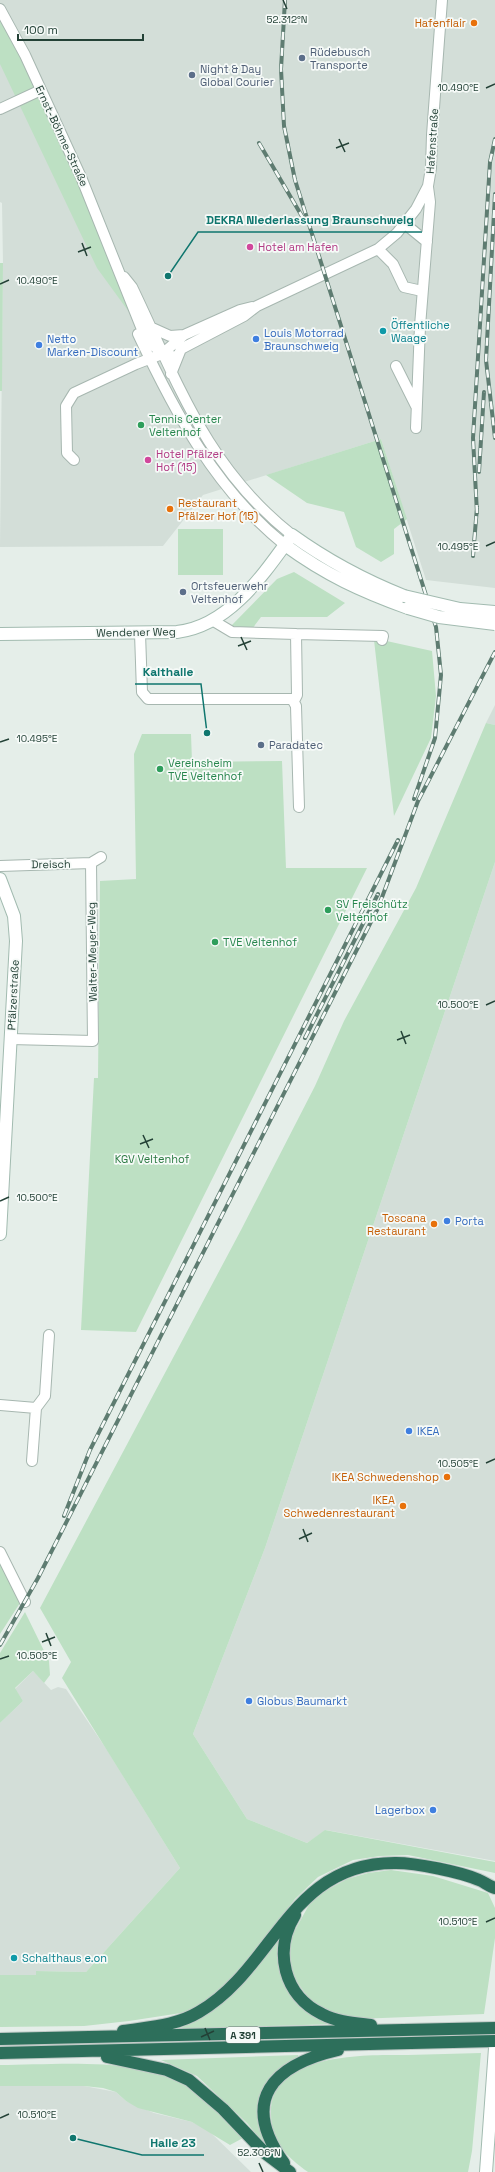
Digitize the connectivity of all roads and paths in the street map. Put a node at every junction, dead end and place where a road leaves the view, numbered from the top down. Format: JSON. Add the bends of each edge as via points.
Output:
{"nodes":[{"id":1,"x":442,"y":0,"type":"edge"},
{"id":2,"x":0,"y":9,"type":"edge"},
{"id":3,"x":41,"y":90,"type":"junction"},
{"id":4,"x":0,"y":109,"type":"edge"},
{"id":5,"x":428,"y":186,"type":"junction"},
{"id":6,"x":405,"y":224,"type":"junction"},
{"id":7,"x":427,"y":242,"type":"junction"},
{"id":8,"x":378,"y":249,"type":"junction"},
{"id":9,"x":117,"y":268,"type":"junction"},
{"id":10,"x":422,"y":291,"type":"junction"},
{"id":11,"x":257,"y":306,"type":"junction"},
{"id":12,"x":150,"y":327,"type":"junction"},
{"id":13,"x":184,"y":335,"type":"junction"},
{"id":14,"x":162,"y":354,"type":"junction"},
{"id":15,"x":177,"y":356,"type":"junction"},
{"id":16,"x":149,"y":359,"type":"junction"},
{"id":17,"x":418,"y":369,"type":"junction"},
{"id":18,"x":172,"y":374,"type":"junction"},
{"id":19,"x":416,"y":407,"type":"junction"},
{"id":20,"x":416,"y":428,"type":"dead end"},
{"id":21,"x":74,"y":460,"type":"dead end"},
{"id":22,"x":289,"y":540,"type":"junction"},
{"id":23,"x":495,"y":612,"type":"edge"},
{"id":24,"x":212,"y":620,"type":"junction"},
{"id":25,"x":495,"y":624,"type":"edge"},
{"id":26,"x":140,"y":632,"type":"junction"},
{"id":27,"x":0,"y":634,"type":"edge"},
{"id":28,"x":296,"y":634,"type":"junction"},
{"id":29,"x":382,"y":640,"type":"dead end"},
{"id":30,"x":294,"y":701,"type":"junction"},
{"id":31,"x":299,"y":807,"type":"dead end"},
{"id":32,"x":101,"y":857,"type":"dead end"},
{"id":33,"x":91,"y":863,"type":"junction"},
{"id":34,"x":0,"y":866,"type":"edge"},
{"id":35,"x":0,"y":879,"type":"edge"},
{"id":36,"x":10,"y":1039,"type":"junction"},
{"id":37,"x":2,"y":1175,"type":"edge"},
{"id":38,"x":0,"y":1234,"type":"edge"},
{"id":39,"x":49,"y":1335,"type":"dead end"},
{"id":40,"x":0,"y":1405,"type":"edge"},
{"id":41,"x":36,"y":1408,"type":"junction"},
{"id":42,"x":32,"y":1461,"type":"dead end"},
{"id":43,"x":0,"y":1552,"type":"edge"},
{"id":44,"x":26,"y":1602,"type":"dead end"},
{"id":45,"x":495,"y":1879,"type":"edge"},
{"id":46,"x":478,"y":1880,"type":"junction"},
{"id":47,"x":495,"y":1888,"type":"edge"},
{"id":48,"x":308,"y":1897,"type":"junction"},
{"id":49,"x":495,"y":2028,"type":"edge"},
{"id":50,"x":412,"y":2030,"type":"junction"},
{"id":51,"x":75,"y":2039,"type":"junction"},
{"id":52,"x":0,"y":2040,"type":"edge"},
{"id":53,"x":495,"y":2041,"type":"edge"},
{"id":54,"x":363,"y":2044,"type":"junction"},
{"id":55,"x":495,"y":2048,"type":"edge"},
{"id":56,"x":77,"y":2052,"type":"junction"},
{"id":57,"x":0,"y":2053,"type":"edge"},
{"id":58,"x":290,"y":2172,"type":"edge"},
{"id":59,"x":486,"y":2172,"type":"edge"}],
"edges":[{"from":1,"to":5,"type":"street","name":"Hafenstraße"},
{"from":2,"to":3,"type":"street","name":"Ernst-Böhme-Straße"},
{"from":3,"to":4,"type":"street"},
{"from":3,"to":9,"type":"street","name":"Ernst-Böhme-Straße","via":[[94,207]]},
{"from":5,"to":6,"type":"street","name":"Hafenstraße"},
{"from":5,"to":7,"type":"street","name":"Hafenstraße","via":[[430,202]]},
{"from":6,"to":7,"type":"street"},
{"from":6,"to":8,"type":"street","name":"Hafenstraße"},
{"from":7,"to":10,"type":"street","name":"Hafenstraße"},
{"from":8,"to":10,"type":"street","via":[[393,264],[404,287]]},
{"from":8,"to":11,"type":"street","name":"Hafenstraße"},
{"from":9,"to":12,"type":"street","name":"Ernst-Böhme-Straße","via":[[132,287]]},
{"from":9,"to":14,"type":"street","name":"Ernst-Böhme-Straße","via":[[145,337]]},
{"from":9,"to":16,"type":"street","name":"Ernst-Böhme-Straße","via":[[129,312]]},
{"from":10,"to":17,"type":"street","name":"Hafenstraße"},
{"from":11,"to":13,"type":"street","name":"Hafenstraße","via":[[240,310]]},
{"from":11,"to":15,"type":"street","name":"Hafenstraße","via":[[244,316],[181,349]]},
{"from":12,"to":13,"type":"street","name":"Hafenstraße","via":[[170,336]]},
{"from":12,"to":14,"type":"street","name":"Ernst-Böhme-Straße"},
{"from":13,"to":14,"type":"street","name":"Hafenstraße"},
{"from":14,"to":15,"type":"street"},
{"from":14,"to":16,"type":"street"},
{"from":14,"to":18,"type":"street","name":"Ernst-Böhme-Straße"},
{"from":15,"to":18,"type":"street"},
{"from":16,"to":21,"type":"street","via":[[70,396],[66,406],[67,453]]},
{"from":16,"to":22,"type":"street","name":"Ernst-Böhme-Straße","via":[[199,450],[218,478],[254,517]]},
{"from":17,"to":19,"type":"street","name":"Hafenstraße"},
{"from":17,"to":19,"type":"street","name":"Hafenstraße","via":[[404,370],[396,366]]},
{"from":18,"to":22,"type":"street","name":"Ernst-Böhme-Straße","via":[[198,426],[228,472]]},
{"from":19,"to":20,"type":"street","name":"Hafenstraße"},
{"from":22,"to":23,"type":"street","name":"Ernst-Böhme-Straße","bridge":true,"via":[[365,580],[404,596],[460,609]]},
{"from":22,"to":24,"type":"street","name":"Wendener Weg","via":[[238,601]]},
{"from":22,"to":25,"type":"street","name":"Ernst-Böhme-Straße","bridge":true,"via":[[345,583],[408,608],[439,617]]},
{"from":24,"to":26,"type":"street","name":"Wendener Weg","via":[[186,631]]},
{"from":24,"to":28,"type":"street","via":[[232,632]]},
{"from":26,"to":27,"type":"street","name":"Wendener Weg"},
{"from":26,"to":30,"type":"street","via":[[142,692],[148,699],[289,698]]},
{"from":28,"to":29,"type":"street","via":[[382,636]]},
{"from":28,"to":30,"type":"street"},
{"from":30,"to":31,"type":"street"},
{"from":32,"to":33,"type":"street","name":"Dreisch"},
{"from":33,"to":34,"type":"street","name":"Dreisch"},
{"from":33,"to":36,"type":"street","name":"Walter-Meyer-Weg","via":[[93,1041]]},
{"from":35,"to":36,"type":"street","name":"Pfälzerstraße","via":[[11,906],[16,928]]},
{"from":36,"to":37,"type":"street","name":"Pfälzerstraße"},
{"from":37,"to":38,"type":"street","name":"Pfälzerstraße"},
{"from":39,"to":41,"type":"street","via":[[45,1396]]},
{"from":40,"to":41,"type":"street"},
{"from":41,"to":42,"type":"street"},
{"from":43,"to":44,"type":"street"},
{"from":45,"to":46,"type":"highway"},
{"from":46,"to":47,"type":"highway"},
{"from":46,"to":48,"type":"highway","via":[[416,1865],[385,1863],[344,1873],[317,1888]]},
{"from":48,"to":50,"type":"highway","via":[[293,1918],[283,1951],[285,1970],[298,1996],[313,2009],[334,2019]]},
{"from":48,"to":51,"type":"highway","via":[[281,1924],[237,1982],[198,2013],[157,2026]]},
{"from":49,"to":50,"type":"highway","number":"A 391"},
{"from":50,"to":51,"type":"highway","number":"A 391"},
{"from":51,"to":52,"type":"highway","number":"A 391"},
{"from":53,"to":54,"type":"highway","number":"A 391"},
{"from":54,"to":56,"type":"highway","number":"A 391"},
{"from":54,"to":58,"type":"highway","via":[[306,2060],[287,2070],[271,2087],[264,2106],[266,2134]]},
{"from":55,"to":59,"type":"street"},
{"from":56,"to":57,"type":"highway","number":"A 391"},
{"from":56,"to":58,"type":"highway","via":[[167,2070],[189,2080],[218,2104],[266,2154]]}]}
